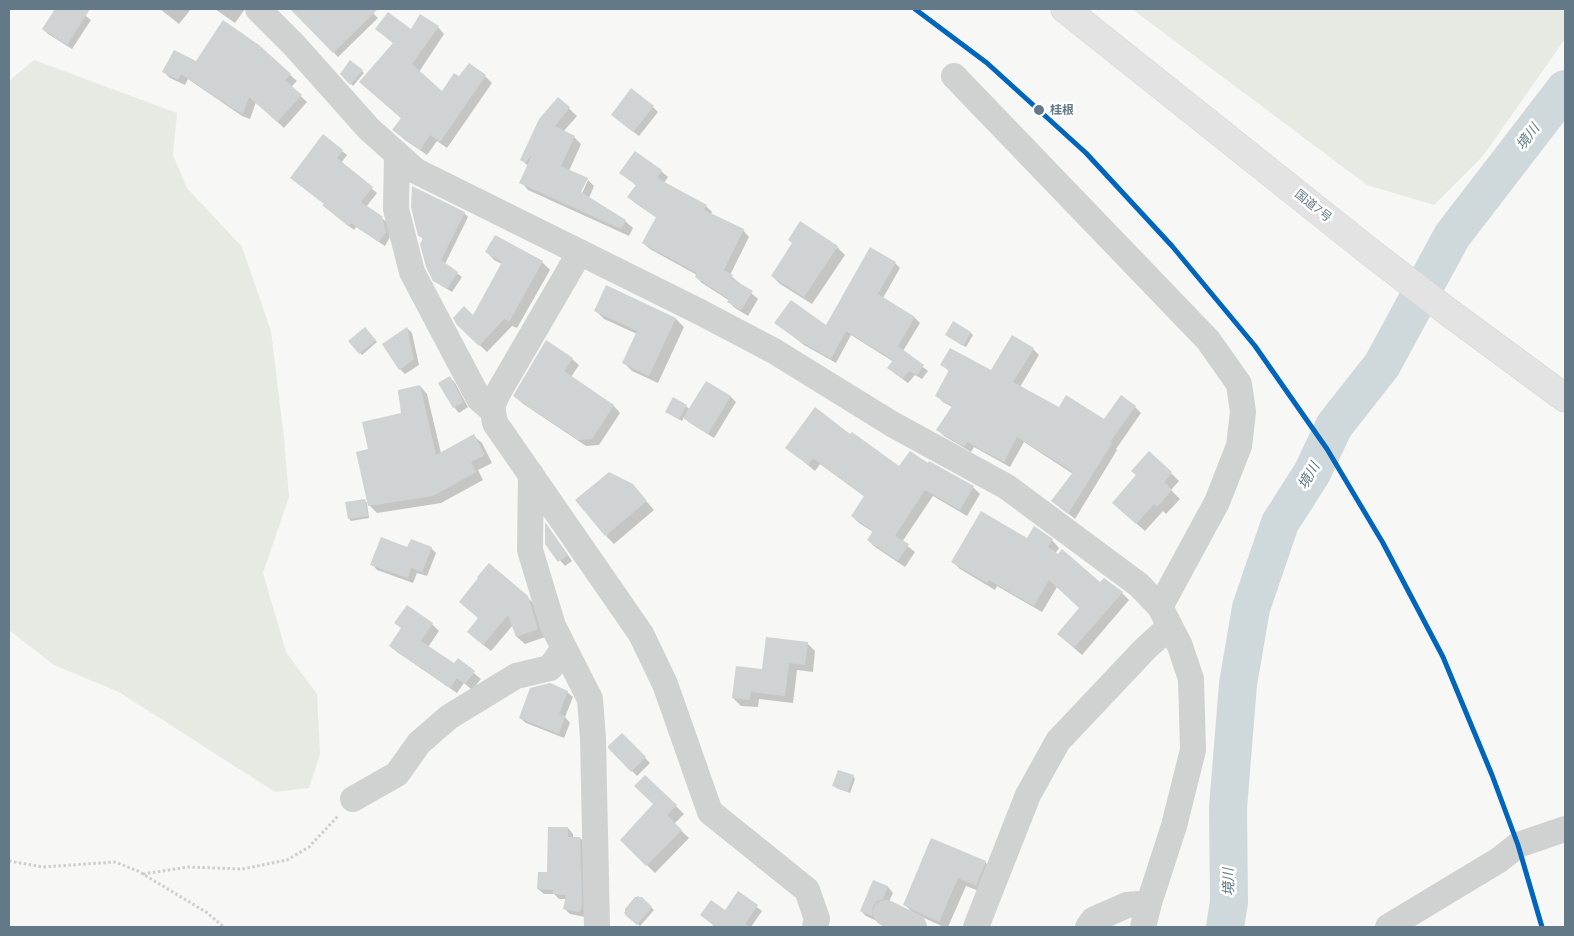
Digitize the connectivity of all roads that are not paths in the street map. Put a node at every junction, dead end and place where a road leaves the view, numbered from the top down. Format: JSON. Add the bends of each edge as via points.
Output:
{"nodes":[{"id":1,"x":258,"y":9,"type":"edge"},
{"id":2,"x":1065,"y":9,"type":"edge"},
{"id":3,"x":954,"y":76,"type":"dead end"},
{"id":4,"x":397,"y":155,"type":"junction"},
{"id":5,"x":580,"y":252,"type":"junction"},
{"id":6,"x":1565,"y":398,"type":"edge"},
{"id":7,"x":493,"y":411,"type":"junction"},
{"id":8,"x":531,"y":474,"type":"junction"},
{"id":9,"x":1165,"y":616,"type":"junction"},
{"id":10,"x":564,"y":648,"type":"junction"},
{"id":11,"x":353,"y":799,"type":"road end"},
{"id":12,"x":1565,"y":829,"type":"edge"},
{"id":13,"x":886,"y":913,"type":"dead end"},
{"id":14,"x":1146,"y":915,"type":"edge"},
{"id":15,"x":597,"y":927,"type":"edge"},
{"id":16,"x":814,"y":927,"type":"edge"},
{"id":17,"x":914,"y":927,"type":"edge"},
{"id":18,"x":976,"y":927,"type":"edge"},
{"id":19,"x":1088,"y":927,"type":"edge"},
{"id":20,"x":1388,"y":927,"type":"edge"}],
"edges":[{"from":1,"to":4,"type":"street"},
{"from":2,"to":6,"type":"highway","name":"国道7号","via":[[1370,252]]},
{"from":3,"to":9,"type":"street","via":[[1208,340],[1239,384],[1243,412],[1239,446]]},
{"from":4,"to":5,"type":"street","via":[[416,171]]},
{"from":4,"to":7,"type":"street","via":[[396,209],[412,272],[480,399]]},
{"from":5,"to":7,"type":"street","via":[[498,393]]},
{"from":5,"to":9,"type":"street","via":[[774,351],[892,424],[1007,486],[1139,585]]},
{"from":7,"to":8,"type":"street","via":[[495,423]]},
{"from":8,"to":10,"type":"street","via":[[530,550],[553,626]]},
{"from":8,"to":16,"type":"street","via":[[641,634],[665,684],[710,812],[807,890],[817,920]]},
{"from":9,"to":14,"type":"street","via":[[1191,679],[1193,750],[1174,826]]},
{"from":9,"to":18,"type":"street","via":[[1144,650],[1058,741],[1028,795]]},
{"from":10,"to":11,"type":"street","via":[[550,668],[516,676],[448,716],[419,743],[397,774]]},
{"from":10,"to":15,"type":"street","via":[[590,699]]},
{"from":12,"to":20,"type":"street","via":[[1518,844],[1499,860]]},
{"from":13,"to":17,"type":"street"},
{"from":14,"to":19,"type":"street","via":[[1127,905],[1094,920]]}]}
